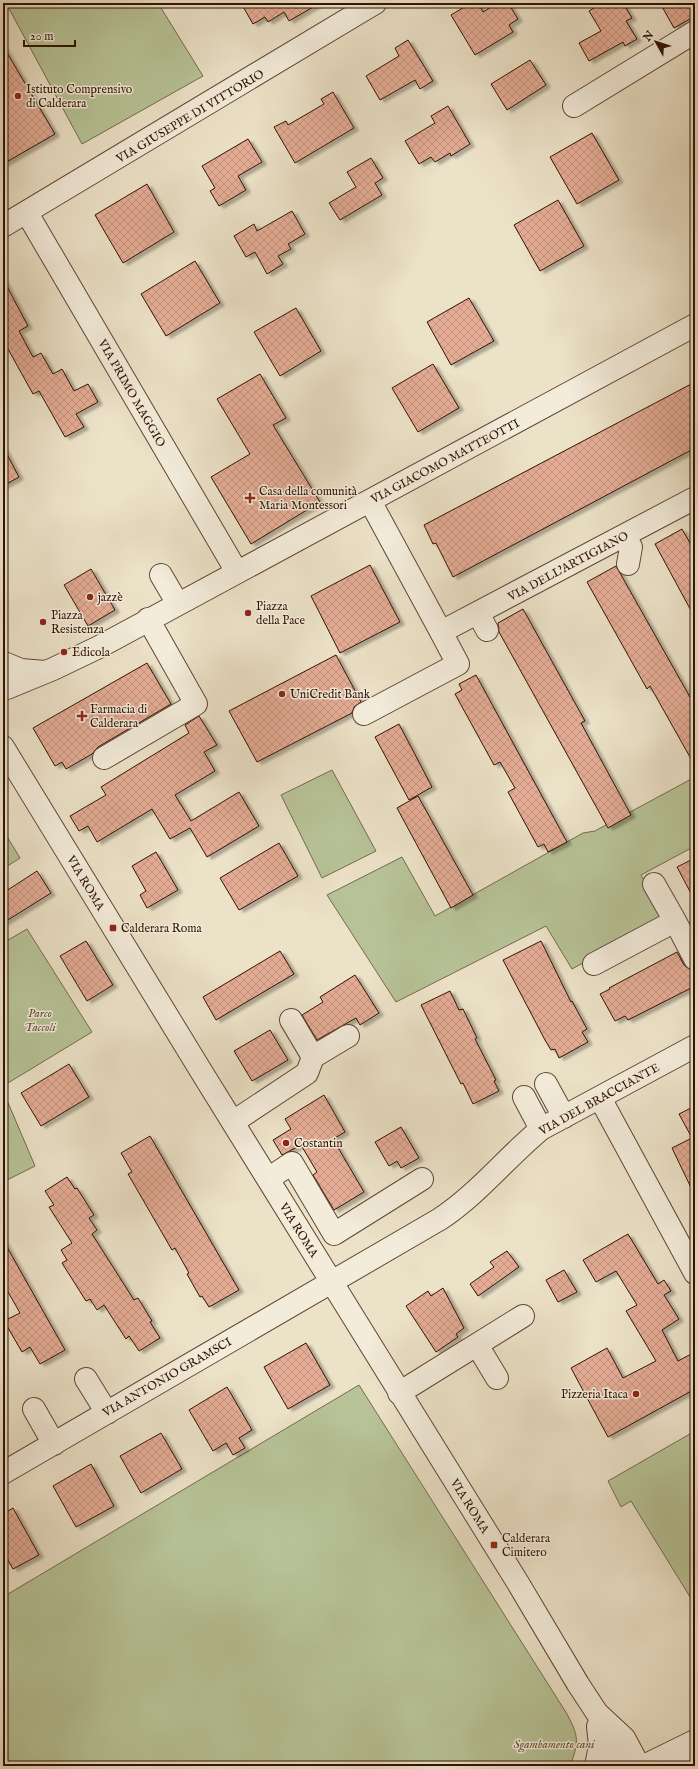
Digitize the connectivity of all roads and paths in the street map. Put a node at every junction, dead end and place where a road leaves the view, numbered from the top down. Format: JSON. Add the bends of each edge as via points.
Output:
{"nodes":[{"id":1,"x":375,"y":3,"type":"edge"},
{"id":2,"x":695,"y":32,"type":"edge"},
{"id":3,"x":574,"y":106,"type":"dead end"},
{"id":4,"x":27,"y":213,"type":"junction"},
{"id":5,"x":3,"y":226,"type":"edge"},
{"id":6,"x":695,"y":325,"type":"edge"},
{"id":7,"x":695,"y":498,"type":"edge"},
{"id":8,"x":370,"y":501,"type":"junction"},
{"id":9,"x":625,"y":536,"type":"junction"},
{"id":10,"x":628,"y":564,"type":"dead end"},
{"id":11,"x":237,"y":572,"type":"junction"},
{"id":12,"x":161,"y":575,"type":"dead end"},
{"id":13,"x":178,"y":604,"type":"junction"},
{"id":14,"x":148,"y":619,"type":"junction"},
{"id":15,"x":441,"y":632,"type":"junction"},
{"id":16,"x":4,"y":662,"type":"edge"},
{"id":17,"x":45,"y":672,"type":"junction"},
{"id":18,"x":5,"y":691,"type":"edge"},
{"id":19,"x":364,"y":714,"type":"dead end"},
{"id":20,"x":3,"y":747,"type":"edge"},
{"id":21,"x":104,"y":758,"type":"dead end"},
{"id":22,"x":654,"y":884,"type":"dead end"},
{"id":23,"x":675,"y":921,"type":"junction"},
{"id":24,"x":695,"y":959,"type":"edge"},
{"id":25,"x":594,"y":964,"type":"dead end"},
{"id":26,"x":291,"y":1020,"type":"dead end"},
{"id":27,"x":348,"y":1036,"type":"dead end"},
{"id":28,"x":695,"y":1046,"type":"edge"},
{"id":29,"x":312,"y":1057,"type":"junction"},
{"id":30,"x":546,"y":1084,"type":"dead end"},
{"id":31,"x":524,"y":1097,"type":"dead end"},
{"id":32,"x":600,"y":1098,"type":"junction"},
{"id":33,"x":564,"y":1117,"type":"junction"},
{"id":34,"x":233,"y":1122,"type":"junction"},
{"id":35,"x":541,"y":1130,"type":"junction"},
{"id":36,"x":268,"y":1179,"type":"junction"},
{"id":37,"x":422,"y":1179,"type":"dead end"},
{"id":38,"x":334,"y":1234,"type":"junction"},
{"id":39,"x":311,"y":1250,"type":"junction"},
{"id":40,"x":695,"y":1273,"type":"edge"},
{"id":41,"x":331,"y":1281,"type":"junction"},
{"id":42,"x":523,"y":1316,"type":"dead end"},
{"id":43,"x":477,"y":1345,"type":"junction"},
{"id":44,"x":497,"y":1378,"type":"dead end"},
{"id":45,"x":86,"y":1379,"type":"dead end"},
{"id":46,"x":399,"y":1393,"type":"junction"},
{"id":47,"x":34,"y":1409,"type":"dead end"},
{"id":48,"x":107,"y":1413,"type":"junction"},
{"id":49,"x":54,"y":1444,"type":"junction"},
{"id":50,"x":3,"y":1473,"type":"edge"},
{"id":51,"x":598,"y":1713,"type":"junction"},
{"id":52,"x":695,"y":1741,"type":"edge"},
{"id":53,"x":695,"y":1756,"type":"edge"},
{"id":54,"x":596,"y":1766,"type":"edge"},
{"id":55,"x":622,"y":1766,"type":"edge"},
{"id":56,"x":639,"y":1766,"type":"edge"},
{"id":57,"x":644,"y":1766,"type":"edge"},
{"id":58,"x":680,"y":1766,"type":"edge"}],
"edges":[{"from":1,"to":4,"type":"street","name":"VIA GIUSEPPE DI VITTORIO"},
{"from":2,"to":3,"type":"street"},
{"from":4,"to":5,"type":"street","name":"VIA GIUSEPPE DI VITTORIO"},
{"from":4,"to":11,"type":"street","name":"VIA PRIMO MAGGIO"},
{"from":6,"to":8,"type":"street","name":"VIA GIACOMO MATTEOTTI"},
{"from":7,"to":9,"type":"street","name":"VIA DELL'ARTIGIANO"},
{"from":8,"to":11,"type":"street","name":"VIA GIACOMO MATTEOTTI"},
{"from":8,"to":15,"type":"street"},
{"from":9,"to":10,"type":"street","via":[[631,547]]},
{"from":9,"to":15,"type":"street","name":"VIA DELL'ARTIGIANO","via":[[482,622]]},
{"from":11,"to":13,"type":"street","name":"VIA GIACOMO MATTEOTTI"},
{"from":12,"to":13,"type":"street"},
{"from":13,"to":14,"type":"street","name":"VIA GIACOMO MATTEOTTI"},
{"from":14,"to":17,"type":"street","name":"VIA GIACOMO MATTEOTTI","via":[[99,647]]},
{"from":14,"to":21,"type":"street","via":[[196,704]]},
{"from":15,"to":19,"type":"street","via":[[458,664]]},
{"from":16,"to":17,"type":"street","name":"VIA GIACOMO MATTEOTTI","via":[[21,670]]},
{"from":16,"to":18,"type":"street","via":[[9,675]]},
{"from":17,"to":18,"type":"street","name":"VIA GIACOMO MATTEOTTI"},
{"from":20,"to":34,"type":"street","name":"VIA ROMA"},
{"from":22,"to":23,"type":"street"},
{"from":23,"to":24,"type":"street"},
{"from":23,"to":25,"type":"street"},
{"from":26,"to":29,"type":"street"},
{"from":27,"to":29,"type":"street"},
{"from":28,"to":32,"type":"street","name":"VIA DEL BRACCIANTE"},
{"from":29,"to":34,"type":"street","via":[[307,1073]]},
{"from":30,"to":33,"type":"street"},
{"from":31,"to":35,"type":"street"},
{"from":32,"to":33,"type":"street","name":"VIA DEL BRACCIANTE"},
{"from":32,"to":40,"type":"street"},
{"from":33,"to":35,"type":"street","name":"VIA DEL BRACCIANTE"},
{"from":34,"to":36,"type":"street","name":"VIA ROMA"},
{"from":35,"to":41,"type":"street","name":"VIA DEL BRACCIANTE","via":[[456,1208]]},
{"from":36,"to":38,"type":"street","via":[[292,1163]]},
{"from":36,"to":39,"type":"street","name":"VIA ROMA"},
{"from":37,"to":38,"type":"street"},
{"from":38,"to":39,"type":"street"},
{"from":39,"to":41,"type":"street","name":"VIA ROMA"},
{"from":41,"to":46,"type":"street","name":"VIA ROMA"},
{"from":41,"to":48,"type":"street","name":"VIA ANTONIO GRAMSCI"},
{"from":42,"to":43,"type":"street"},
{"from":43,"to":44,"type":"street"},
{"from":43,"to":46,"type":"street"},
{"from":45,"to":48,"type":"street"},
{"from":46,"to":51,"type":"street","name":"VIA ROMA"},
{"from":47,"to":49,"type":"street"},
{"from":48,"to":49,"type":"street","name":"VIA ANTONIO GRAMSCI"},
{"from":49,"to":50,"type":"street","name":"VIA ANTONIO GRAMSCI"},
{"from":51,"to":54,"type":"street","name":"VIA ROMA","via":[[600,1746]]},
{"from":51,"to":55,"type":"street","name":"VIA ROMA","via":[[608,1742]]},
{"from":51,"to":56,"type":"street","name":"VIA ROMA","via":[[624,1738]]},
{"from":52,"to":57,"type":"street"},
{"from":53,"to":58,"type":"street"}]}
